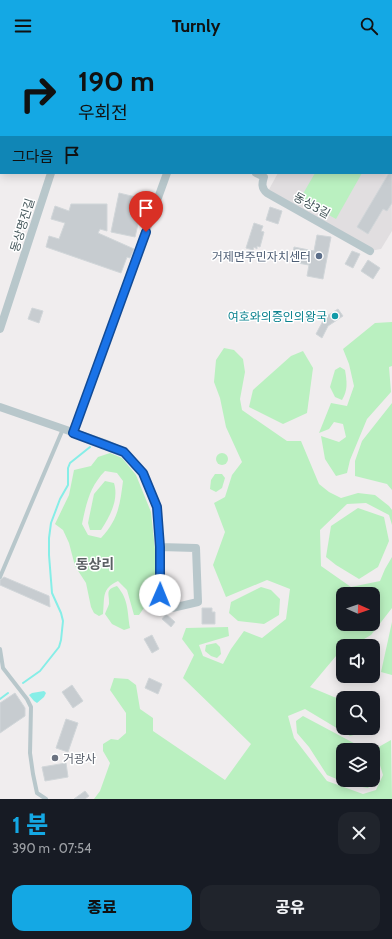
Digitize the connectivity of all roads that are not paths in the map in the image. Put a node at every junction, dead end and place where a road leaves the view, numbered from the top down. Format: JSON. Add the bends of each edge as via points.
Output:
{"nodes":[{"id":1,"x":51,"y":174,"type":"edge"},
{"id":2,"x":167,"y":174,"type":"edge"},
{"id":3,"x":258,"y":174,"type":"edge"},
{"id":4,"x":370,"y":251,"type":"dead end"},
{"id":5,"x":0,"y":329,"type":"edge"},
{"id":6,"x":0,"y":407,"type":"edge"},
{"id":7,"x":63,"y":429,"type":"junction"},
{"id":8,"x":73,"y":433,"type":"junction"},
{"id":9,"x":160,"y":547,"type":"junction"},
{"id":10,"x":0,"y":578,"type":"edge"},
{"id":11,"x":0,"y":649,"type":"edge"},
{"id":12,"x":46,"y":799,"type":"edge"}],
"edges":[{"from":1,"to":5,"type":"street","name":"동상명진길"},
{"from":2,"to":8,"type":"street"},
{"from":3,"to":4,"type":"street","name":"동상3길","via":[[264,177],[263,190],[267,193]]},
{"from":6,"to":7,"type":"street"},
{"from":7,"to":8,"type":"street"},
{"from":7,"to":10,"type":"lane"},
{"from":8,"to":9,"type":"street","via":[[124,452],[143,473],[157,507]]},
{"from":9,"to":9,"type":"street","via":[[196,548],[198,602],[172,608],[160,595]]},
{"from":11,"to":12,"type":"lane","via":[[3,668],[31,707],[32,774],[37,793]]}]}
